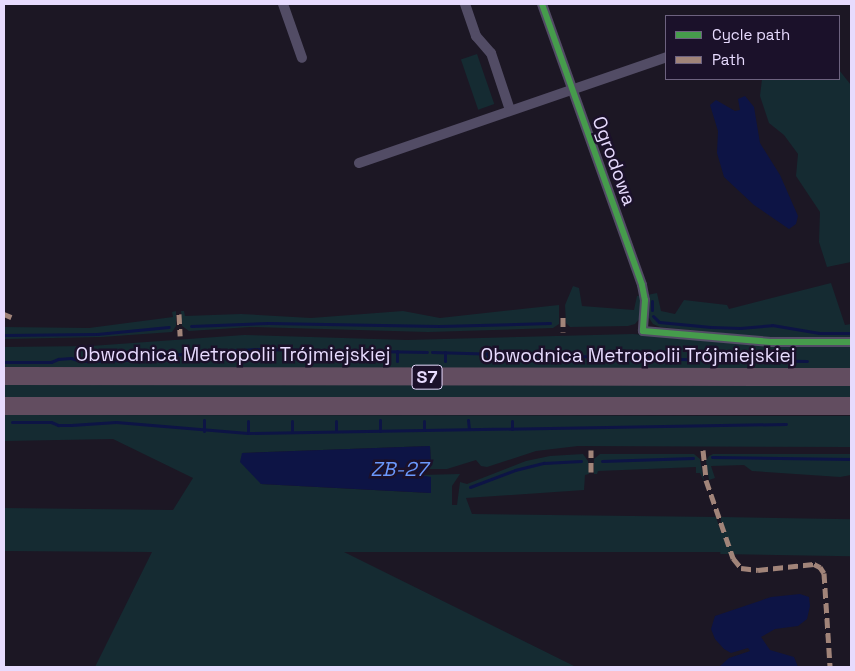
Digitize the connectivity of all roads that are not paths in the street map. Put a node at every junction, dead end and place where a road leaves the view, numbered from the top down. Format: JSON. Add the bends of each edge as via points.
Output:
{"nodes":[{"id":1,"x":283,"y":4,"type":"edge"},
{"id":2,"x":466,"y":4,"type":"edge"},
{"id":3,"x":542,"y":4,"type":"edge"},
{"id":4,"x":665,"y":57,"type":"edge"},
{"id":5,"x":302,"y":58,"type":"dead end"},
{"id":6,"x":572,"y":89,"type":"junction"},
{"id":7,"x":510,"y":110,"type":"junction"},
{"id":8,"x":359,"y":163,"type":"dead end"},
{"id":9,"x":851,"y":342,"type":"edge"},
{"id":10,"x":4,"y":376,"type":"edge"},
{"id":11,"x":851,"y":377,"type":"edge"},
{"id":12,"x":4,"y":406,"type":"edge"},
{"id":13,"x":851,"y":406,"type":"edge"}],
"edges":[{"from":1,"to":5,"type":"street"},
{"from":2,"to":7,"type":"street","via":[[476,36],[491,53]]},
{"from":3,"to":6,"type":"street","name":"Ogrodowa"},
{"from":4,"to":6,"type":"street"},
{"from":6,"to":7,"type":"street"},
{"from":6,"to":9,"type":"street","name":"Ogrodowa","via":[[642,285],[645,300],[643,331],[771,342]]},
{"from":7,"to":8,"type":"street"},
{"from":10,"to":11,"type":"highway","name":"Obwodnica Metropolii Trójmiejskiej","number":"S7"},
{"from":12,"to":13,"type":"highway","number":"S7"}]}
